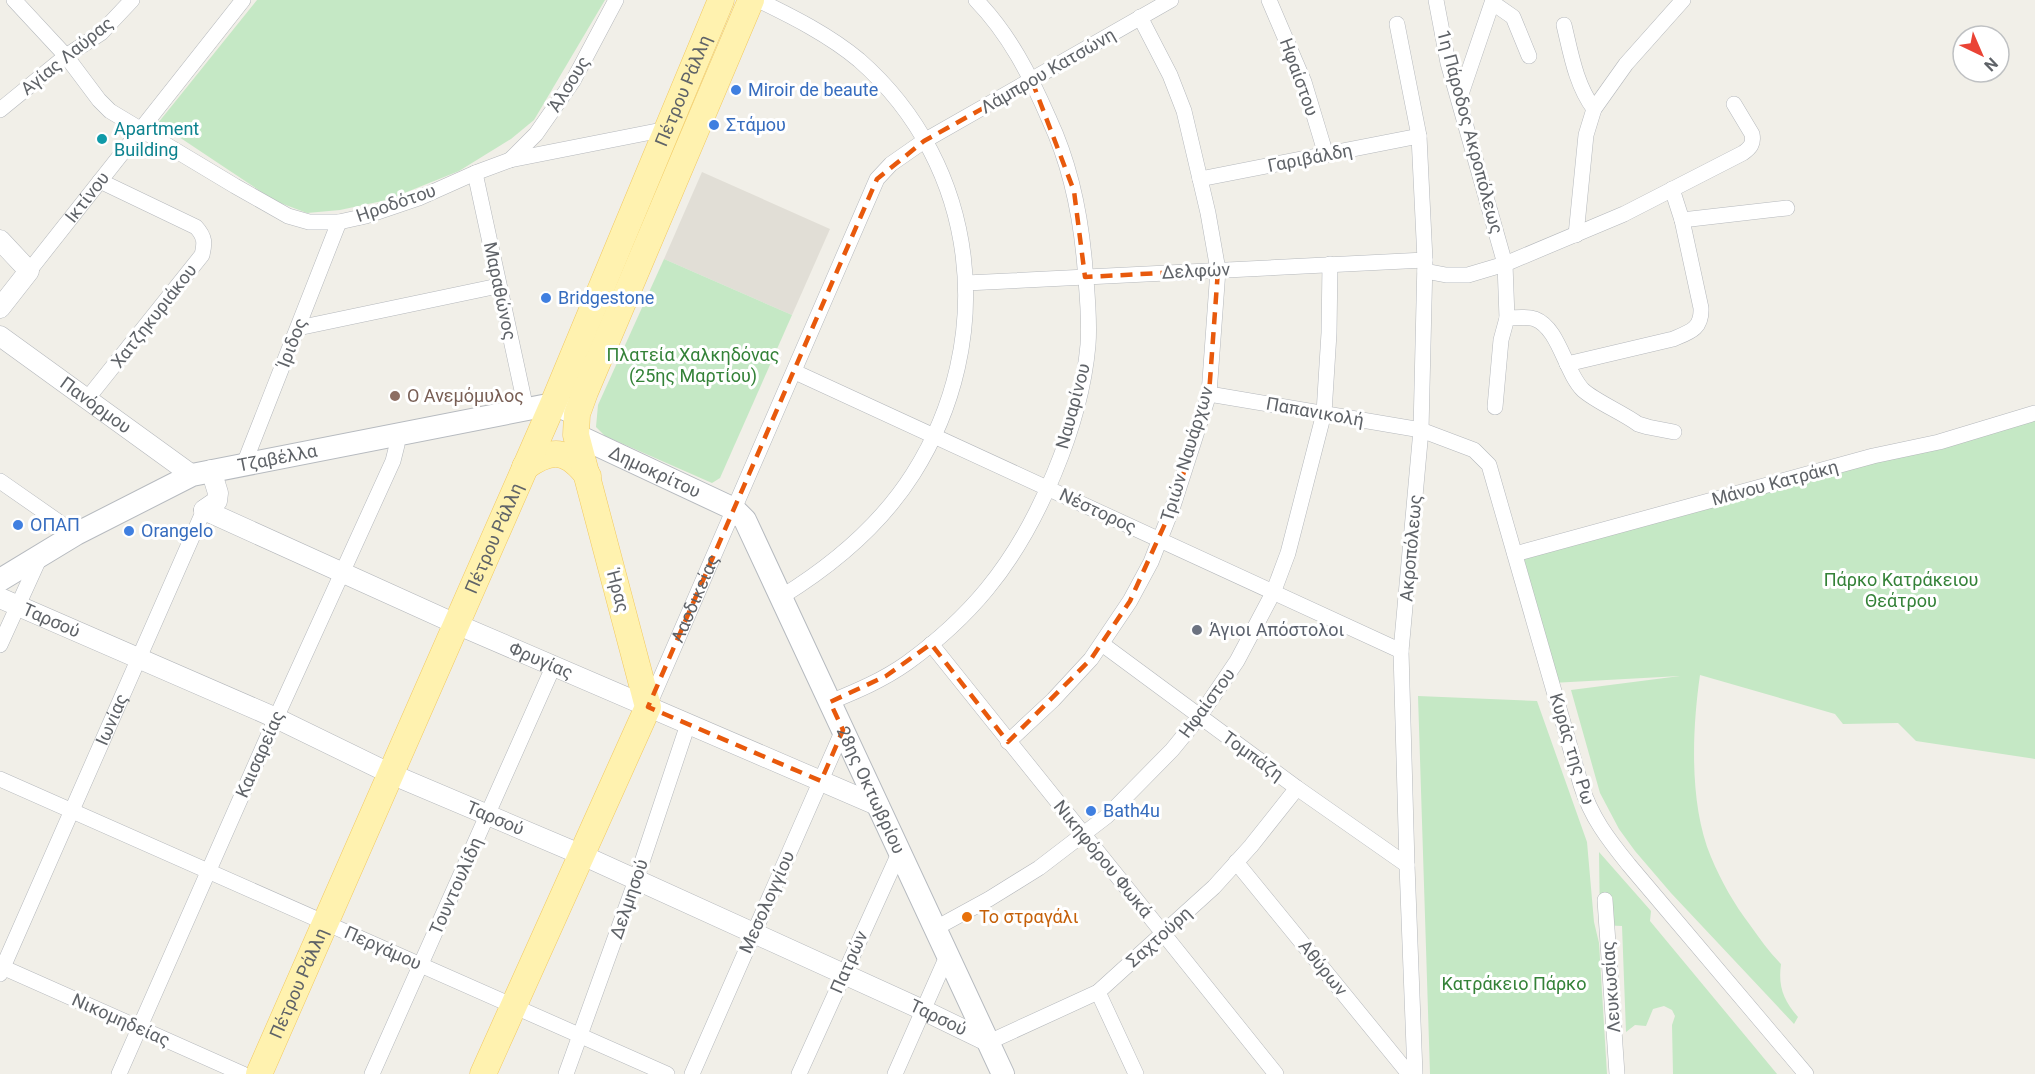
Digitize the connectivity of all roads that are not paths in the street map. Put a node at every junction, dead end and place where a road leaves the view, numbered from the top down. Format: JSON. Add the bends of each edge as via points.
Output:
{"nodes":[{"id":1,"x":14,"y":0,"type":"edge"},
{"id":2,"x":132,"y":0,"type":"edge"},
{"id":3,"x":243,"y":0,"type":"edge"},
{"id":4,"x":616,"y":0,"type":"edge"},
{"id":5,"x":721,"y":0,"type":"edge"},
{"id":6,"x":751,"y":0,"type":"edge"},
{"id":7,"x":758,"y":0,"type":"edge"},
{"id":8,"x":1171,"y":0,"type":"edge"},
{"id":9,"x":1269,"y":0,"type":"edge"},
{"id":10,"x":1436,"y":0,"type":"edge"},
{"id":11,"x":1683,"y":0,"type":"edge"},
{"id":12,"x":1493,"y":1,"type":"edge"},
{"id":13,"x":981,"y":2,"type":"edge"},
{"id":14,"x":1140,"y":17,"type":"junction"},
{"id":15,"x":1397,"y":24,"type":"dead end"},
{"id":16,"x":1564,"y":25,"type":"dead end"},
{"id":17,"x":66,"y":56,"type":"junction"},
{"id":18,"x":1529,"y":56,"type":"dead end"},
{"id":19,"x":1032,"y":81,"type":"junction"},
{"id":20,"x":1459,"y":100,"type":"junction"},
{"id":21,"x":1734,"y":104,"type":"dead end"},
{"id":22,"x":1594,"y":109,"type":"junction"},
{"id":23,"x":0,"y":110,"type":"edge"},
{"id":24,"x":141,"y":129,"type":"junction"},
{"id":25,"x":667,"y":129,"type":"junction"},
{"id":26,"x":1419,"y":136,"type":"junction"},
{"id":27,"x":924,"y":141,"type":"junction"},
{"id":28,"x":1326,"y":155,"type":"junction"},
{"id":29,"x":510,"y":160,"type":"junction"},
{"id":30,"x":475,"y":173,"type":"junction"},
{"id":31,"x":1200,"y":179,"type":"junction"},
{"id":32,"x":100,"y":181,"type":"junction"},
{"id":33,"x":1672,"y":189,"type":"junction"},
{"id":34,"x":1787,"y":208,"type":"dead end"},
{"id":35,"x":1682,"y":220,"type":"junction"},
{"id":36,"x":339,"y":222,"type":"junction"},
{"id":37,"x":1576,"y":235,"type":"junction"},
{"id":38,"x":0,"y":240,"type":"edge"},
{"id":39,"x":1330,"y":264,"type":"junction"},
{"id":40,"x":1505,"y":264,"type":"junction"},
{"id":41,"x":1425,"y":266,"type":"junction"},
{"id":42,"x":1218,"y":270,"type":"junction"},
{"id":43,"x":29,"y":271,"type":"junction"},
{"id":44,"x":1086,"y":277,"type":"junction"},
{"id":45,"x":966,"y":283,"type":"junction"},
{"id":46,"x":498,"y":286,"type":"junction"},
{"id":47,"x":0,"y":309,"type":"edge"},
{"id":48,"x":1507,"y":318,"type":"junction"},
{"id":49,"x":298,"y":328,"type":"junction"},
{"id":50,"x":0,"y":336,"type":"edge"},
{"id":51,"x":1567,"y":364,"type":"junction"},
{"id":52,"x":795,"y":372,"type":"junction"},
{"id":53,"x":1209,"y":394,"type":"junction"},
{"id":54,"x":87,"y":399,"type":"junction"},
{"id":55,"x":554,"y":404,"type":"junction"},
{"id":56,"x":1495,"y":407,"type":"dead end"},
{"id":57,"x":526,"y":409,"type":"junction"},
{"id":58,"x":2035,"y":412,"type":"edge"},
{"id":59,"x":1324,"y":413,"type":"junction"},
{"id":60,"x":577,"y":425,"type":"junction"},
{"id":61,"x":1421,"y":430,"type":"junction"},
{"id":62,"x":1674,"y":432,"type":"dead end"},
{"id":63,"x":396,"y":434,"type":"junction"},
{"id":64,"x":935,"y":435,"type":"junction"},
{"id":65,"x":244,"y":464,"type":"junction"},
{"id":66,"x":1489,"y":465,"type":"joint"},
{"id":67,"x":525,"y":467,"type":"junction"},
{"id":68,"x":201,"y":473,"type":"junction"},
{"id":69,"x":588,"y":476,"type":"junction"},
{"id":70,"x":0,"y":481,"type":"edge"},
{"id":71,"x":1048,"y":488,"type":"junction"},
{"id":72,"x":734,"y":509,"type":"junction"},
{"id":73,"x":204,"y":510,"type":"junction"},
{"id":74,"x":76,"y":534,"type":"junction"},
{"id":75,"x":1159,"y":540,"type":"junction"},
{"id":76,"x":1515,"y":554,"type":"junction"},
{"id":77,"x":40,"y":557,"type":"junction"},
{"id":78,"x":342,"y":573,"type":"junction"},
{"id":79,"x":0,"y":580,"type":"edge"},
{"id":80,"x":1273,"y":593,"type":"junction"},
{"id":81,"x":781,"y":597,"type":"junction"},
{"id":82,"x":9,"y":601,"type":"edge"},
{"id":83,"x":456,"y":624,"type":"junction"},
{"id":84,"x":931,"y":644,"type":"junction"},
{"id":85,"x":1102,"y":644,"type":"junction"},
{"id":86,"x":0,"y":645,"type":"edge"},
{"id":87,"x":1401,"y":651,"type":"junction"},
{"id":88,"x":139,"y":658,"type":"junction"},
{"id":89,"x":554,"y":665,"type":"junction"},
{"id":90,"x":830,"y":702,"type":"junction"},
{"id":91,"x":648,"y":707,"type":"junction"},
{"id":92,"x":1199,"y":717,"type":"junction"},
{"id":93,"x":276,"y":718,"type":"junction"},
{"id":94,"x":688,"y":724,"type":"junction"},
{"id":95,"x":843,"y":730,"type":"junction"},
{"id":96,"x":1008,"y":742,"type":"junction"},
{"id":97,"x":391,"y":774,"type":"junction"},
{"id":98,"x":0,"y":779,"type":"edge"},
{"id":99,"x":821,"y":781,"type":"junction"},
{"id":100,"x":1297,"y":788,"type":"junction"},
{"id":101,"x":879,"y":806,"type":"junction"},
{"id":102,"x":72,"y":811,"type":"junction"},
{"id":103,"x":487,"y":815,"type":"junction"},
{"id":104,"x":1083,"y":835,"type":"junction"},
{"id":105,"x":900,"y":851,"type":"junction"},
{"id":106,"x":582,"y":855,"type":"junction"},
{"id":107,"x":1236,"y":862,"type":"junction"},
{"id":108,"x":1407,"y":865,"type":"junction"},
{"id":109,"x":209,"y":872,"type":"junction"},
{"id":110,"x":636,"y":880,"type":"junction"},
{"id":111,"x":1605,"y":900,"type":"dead end"},
{"id":112,"x":325,"y":923,"type":"junction"},
{"id":113,"x":936,"y":928,"type":"junction"},
{"id":114,"x":754,"y":933,"type":"junction"},
{"id":115,"x":1163,"y":933,"type":"junction"},
{"id":116,"x":948,"y":954,"type":"junction"},
{"id":117,"x":421,"y":965,"type":"junction"},
{"id":118,"x":1,"y":969,"type":"edge"},
{"id":119,"x":843,"y":974,"type":"junction"},
{"id":120,"x":1098,"y":992,"type":"junction"},
{"id":121,"x":514,"y":1006,"type":"junction"},
{"id":122,"x":924,"y":1010,"type":"junction"},
{"id":123,"x":139,"y":1028,"type":"junction"},
{"id":124,"x":580,"y":1036,"type":"junction"},
{"id":125,"x":988,"y":1042,"type":"junction"},
{"id":126,"x":1272,"y":1073,"type":"edge"},
{"id":127,"x":119,"y":1074,"type":"edge"},
{"id":128,"x":243,"y":1074,"type":"edge"},
{"id":129,"x":259,"y":1074,"type":"edge"},
{"id":130,"x":372,"y":1074,"type":"edge"},
{"id":131,"x":483,"y":1074,"type":"edge"},
{"id":132,"x":566,"y":1074,"type":"edge"},
{"id":133,"x":667,"y":1074,"type":"edge"},
{"id":134,"x":692,"y":1074,"type":"edge"},
{"id":135,"x":799,"y":1074,"type":"edge"},
{"id":136,"x":895,"y":1074,"type":"edge"},
{"id":137,"x":1004,"y":1074,"type":"edge"},
{"id":138,"x":1136,"y":1074,"type":"edge"},
{"id":139,"x":1409,"y":1074,"type":"edge"},
{"id":140,"x":1415,"y":1074,"type":"edge"},
{"id":141,"x":1617,"y":1074,"type":"edge"},
{"id":142,"x":1806,"y":1074,"type":"edge"}],
"edges":[{"from":1,"to":17,"type":"street","name":"Ηροδότου"},
{"from":2,"to":17,"type":"street","name":"Αγίας Λαύρας","via":[[101,33]]},
{"from":3,"to":24,"type":"street","name":"Ικτίνου"},
{"from":4,"to":29,"type":"street","name":"Άλσους","via":[[573,81],[536,134]]},
{"from":5,"to":25,"type":"main road","name":"Πέτρου Ράλλη"},
{"from":6,"to":60,"type":"main road","name":"Πέτρου Ράλλη"},
{"from":7,"to":27,"type":"street","via":[[801,21],[858,60],[883,84]]},
{"from":8,"to":14,"type":"street","name":"Λάμπρου Κατσώνη"},
{"from":9,"to":28,"type":"street","name":"Ηφαίστου","via":[[1304,82]]},
{"from":10,"to":20,"type":"street","name":"1η Πάροδος Ακροπόλεως"},
{"from":11,"to":22,"type":"street","via":[[1626,64]]},
{"from":12,"to":18,"type":"street","via":[[1513,17]]},
{"from":12,"to":20,"type":"street"},
{"from":13,"to":19,"type":"street","name":"Ναυαρίνου","via":[[1009,39]]},
{"from":14,"to":19,"type":"street","name":"Λάμπρου Κατσώνη"},
{"from":14,"to":31,"type":"street","name":"Τριών Ναυάρχων","via":[[1184,111]]},
{"from":15,"to":26,"type":"street","name":"Ακροπόλεως"},
{"from":16,"to":22,"type":"street","via":[[1575,71]]},
{"from":17,"to":23,"type":"street","name":"Αγίας Λαύρας"},
{"from":17,"to":24,"type":"street","name":"Ηροδότου","via":[[110,111]]},
{"from":19,"to":27,"type":"street","name":"Λάμπρου Κατσώνη"},
{"from":19,"to":44,"type":"street","name":"Ναυαρίνου","via":[[1056,133],[1074,191]]},
{"from":20,"to":40,"type":"street","name":"1η Πάροδος Ακροπόλεως"},
{"from":21,"to":33,"type":"street","name":"Δελφών","via":[[1752,135],[1752,145]]},
{"from":22,"to":37,"type":"street","via":[[1586,135]]},
{"from":24,"to":32,"type":"street","name":"Ικτίνου"},
{"from":24,"to":36,"type":"street","name":"Ηροδότου","via":[[288,216],[309,222]]},
{"from":25,"to":29,"type":"street","name":"Ηροδότου"},
{"from":25,"to":55,"type":"main road","name":"Πέτρου Ράλλη"},
{"from":26,"to":28,"type":"street","name":"Γαριβάλδη"},
{"from":26,"to":41,"type":"street","name":"Ακροπόλεως"},
{"from":27,"to":45,"type":"street","via":[[956,212]]},
{"from":27,"to":52,"type":"street","name":"Λαοδικείας","via":[[877,179]]},
{"from":28,"to":31,"type":"street","name":"Γαριβάλδη"},
{"from":29,"to":30,"type":"street","name":"Ηροδότου"},
{"from":30,"to":36,"type":"street","name":"Ηροδότου","via":[[419,198]]},
{"from":30,"to":46,"type":"street","name":"Μαραθώνος"},
{"from":31,"to":42,"type":"street","name":"Τριών Ναυάρχων"},
{"from":32,"to":43,"type":"street","name":"Ικτίνου"},
{"from":32,"to":54,"type":"street","name":"Χατζηκυριάκου","via":[[196,227],[205,244],[202,255]]},
{"from":33,"to":35,"type":"street"},
{"from":33,"to":37,"type":"street","name":"Δελφών"},
{"from":34,"to":35,"type":"street"},
{"from":35,"to":51,"type":"street","via":[[1701,308],[1697,326],[1673,339]]},
{"from":36,"to":49,"type":"street","name":"Ίριδος"},
{"from":37,"to":40,"type":"street","name":"Δελφών"},
{"from":38,"to":43,"type":"street"},
{"from":39,"to":41,"type":"street","name":"Δελφών"},
{"from":39,"to":42,"type":"street","name":"Δελφών"},
{"from":39,"to":59,"type":"street","name":"Ηφαίστου"},
{"from":40,"to":41,"type":"street","name":"Δελφών","via":[[1468,275],[1446,275]]},
{"from":40,"to":48,"type":"street","name":"1η Πάροδος Ακροπόλεως"},
{"from":41,"to":61,"type":"street","name":"Ακροπόλεως"},
{"from":42,"to":44,"type":"street","name":"Δελφών"},
{"from":42,"to":53,"type":"street","name":"Τριών Ναυάρχων"},
{"from":43,"to":47,"type":"street","name":"Ικτίνου"},
{"from":44,"to":45,"type":"street","name":"Δελφών"},
{"from":44,"to":71,"type":"street","name":"Ναυαρίνου","via":[[1084,374]]},
{"from":45,"to":64,"type":"street","via":[[959,356]]},
{"from":46,"to":49,"type":"street"},
{"from":46,"to":57,"type":"street","name":"Μαραθώνος"},
{"from":48,"to":51,"type":"street","via":[[1529,318],[1543,324]]},
{"from":48,"to":56,"type":"street","name":"1η Πάροδος Ακροπόλεως","via":[[1501,340]]},
{"from":49,"to":65,"type":"street","name":"Ίριδος"},
{"from":50,"to":54,"type":"street","name":"Πανόρμου"},
{"from":51,"to":62,"type":"street","via":[[1584,392],[1638,424]]},
{"from":52,"to":64,"type":"street","name":"Νέστορος"},
{"from":52,"to":72,"type":"street","name":"Λαοδικείας"},
{"from":53,"to":59,"type":"street","name":"Παπανικολή"},
{"from":53,"to":75,"type":"street","name":"Τριών Ναυάρχων"},
{"from":54,"to":68,"type":"street","name":"Πανόρμου"},
{"from":55,"to":57,"type":"main road","name":"Τζαβέλλα"},
{"from":55,"to":60,"type":"main road"},
{"from":55,"to":67,"type":"main road","name":"Πέτρου Ράλλη"},
{"from":57,"to":63,"type":"main road","name":"Τζαβέλλα"},
{"from":58,"to":76,"type":"street","name":"Μάνου Κατράκη","via":[[1938,442],[1873,456]]},
{"from":59,"to":61,"type":"street","name":"Παπανικολή"},
{"from":59,"to":80,"type":"street","name":"Ηφαίστου","via":[[1288,553]]},
{"from":60,"to":69,"type":"main road"},
{"from":60,"to":72,"type":"main road","name":"Δημοκρίτου"},
{"from":61,"to":66,"type":"street","name":"Παπανικολή","via":[[1474,450]]},
{"from":61,"to":87,"type":"street","name":"Ακροπόλεως"},
{"from":63,"to":65,"type":"main road","name":"Τζαβέλλα"},
{"from":63,"to":78,"type":"street","name":"Καισαρείας","via":[[393,461]]},
{"from":64,"to":71,"type":"street","name":"Νέστορος"},
{"from":64,"to":81,"type":"street","via":[[903,488],[868,530],[833,562]]},
{"from":65,"to":68,"type":"main road","name":"Τζαβέλλα"},
{"from":66,"to":76,"type":"street","name":"Κυράς της Ρω"},
{"from":67,"to":69,"type":"main road","via":[[548,454],[559,454],[570,457]]},
{"from":67,"to":83,"type":"main road","name":"Πέτρου Ράλλη"},
{"from":68,"to":73,"type":"street","name":"Ιωνίας","via":[[218,493],[217,501]]},
{"from":68,"to":74,"type":"main road","name":"Τζαβέλλα"},
{"from":69,"to":91,"type":"main road","name":"Ήρας"},
{"from":70,"to":74,"type":"street"},
{"from":71,"to":75,"type":"street","name":"Νέστορος"},
{"from":71,"to":84,"type":"street","name":"Ναυαρίνου","via":[[997,576]]},
{"from":72,"to":81,"type":"main road","name":"28ης Οκτωβρίου","via":[[745,520]]},
{"from":72,"to":91,"type":"street","name":"Λαοδικείας"},
{"from":73,"to":78,"type":"street","name":"Φρυγίας"},
{"from":73,"to":88,"type":"street","name":"Ιωνίας"},
{"from":74,"to":77,"type":"main road","name":"Τζαβέλλα"},
{"from":75,"to":80,"type":"street","name":"Νέστορος"},
{"from":75,"to":85,"type":"street","name":"Τριών Ναυάρχων","via":[[1130,601]]},
{"from":76,"to":142,"type":"street","name":"Κυράς της Ρω","via":[[1592,814],[1629,865]]},
{"from":77,"to":79,"type":"main road","name":"Τζαβέλλα"},
{"from":77,"to":82,"type":"street"},
{"from":78,"to":83,"type":"street","name":"Φρυγίας"},
{"from":78,"to":93,"type":"street","name":"Καισαρείας"},
{"from":80,"to":87,"type":"street","name":"Νέστορος"},
{"from":80,"to":92,"type":"street","name":"Ηφαίστου","via":[[1237,661]]},
{"from":81,"to":90,"type":"main road","name":"28ης Οκτωβρίου"},
{"from":82,"to":86,"type":"street"},
{"from":82,"to":88,"type":"street","name":"Ταρσού"},
{"from":83,"to":89,"type":"street","name":"Φρυγίας"},
{"from":83,"to":97,"type":"main road","name":"Πέτρου Ράλλη"},
{"from":84,"to":90,"type":"street","name":"Ναυαρίνου","via":[[886,676]]},
{"from":84,"to":96,"type":"street","name":"Νικηφόρου Φωκά"},
{"from":85,"to":92,"type":"street","name":"Τομπάζη"},
{"from":85,"to":96,"type":"street","name":"Τριών Ναυάρχων","via":[[1067,685]]},
{"from":87,"to":108,"type":"street","name":"Ακροπόλεως"},
{"from":88,"to":93,"type":"street","name":"Ταρσού"},
{"from":88,"to":102,"type":"street","name":"Ιωνίας"},
{"from":89,"to":91,"type":"street","name":"Φρυγίας"},
{"from":89,"to":103,"type":"street","name":"Τουντουλίδη"},
{"from":90,"to":95,"type":"main road","name":"28ης Οκτωβρίου"},
{"from":91,"to":94,"type":"street","name":"Φρυγίας"},
{"from":91,"to":106,"type":"main road","name":"Λαοδικείας"},
{"from":92,"to":100,"type":"street","name":"Τομπάζη"},
{"from":92,"to":104,"type":"street","name":"Ηφαίστου","via":[[1143,782]]},
{"from":93,"to":97,"type":"street","name":"Ταρσού"},
{"from":93,"to":109,"type":"street","name":"Καισαρείας"},
{"from":94,"to":99,"type":"street","name":"Φρυγίας"},
{"from":94,"to":110,"type":"street","name":"Δελμησού"},
{"from":95,"to":99,"type":"street","name":"Μεσολογγίου"},
{"from":95,"to":101,"type":"main road","name":"28ης Οκτωβρίου"},
{"from":96,"to":104,"type":"street","name":"Νικηφόρου Φωκά"},
{"from":97,"to":103,"type":"street","name":"Ταρσού"},
{"from":97,"to":112,"type":"main road","name":"Πέτρου Ράλλη"},
{"from":98,"to":102,"type":"street","name":"Περγάμου"},
{"from":99,"to":101,"type":"street","name":"Φρυγίας"},
{"from":99,"to":114,"type":"street","name":"Μεσολογγίου"},
{"from":100,"to":107,"type":"street","name":"Σαχτούρη"},
{"from":100,"to":108,"type":"street","name":"Τομπάζη"},
{"from":101,"to":105,"type":"main road","name":"28ης Οκτωβρίου"},
{"from":102,"to":109,"type":"street","name":"Περγάμου"},
{"from":102,"to":118,"type":"street","name":"Ιωνίας"},
{"from":103,"to":106,"type":"street","name":"Ταρσού"},
{"from":103,"to":117,"type":"street","name":"Τουντουλίδη"},
{"from":104,"to":113,"type":"street","name":"Ηφαίστου","via":[[1016,883]]},
{"from":104,"to":115,"type":"street","name":"Νικηφόρου Φωκά"},
{"from":105,"to":113,"type":"main road","name":"28ης Οκτωβρίου"},
{"from":105,"to":119,"type":"street","name":"Πατρών"},
{"from":106,"to":110,"type":"street","name":"Ταρσού"},
{"from":106,"to":121,"type":"main road","name":"Λαοδικείας"},
{"from":107,"to":115,"type":"street","name":"Σαχτούρη"},
{"from":107,"to":139,"type":"street","name":"Αθύρων"},
{"from":108,"to":140,"type":"street","name":"Ακροπόλεως"},
{"from":109,"to":112,"type":"street","name":"Περγάμου"},
{"from":109,"to":123,"type":"street","name":"Καισαρείας"},
{"from":110,"to":114,"type":"street","name":"Ταρσού"},
{"from":110,"to":124,"type":"street","name":"Δελμησού"},
{"from":111,"to":141,"type":"street","name":"Λευκωσίας"},
{"from":112,"to":117,"type":"street","name":"Περγάμου"},
{"from":112,"to":129,"type":"main road","name":"Πέτρου Ράλλη"},
{"from":113,"to":116,"type":"main road","name":"28ης Οκτωβρίου"},
{"from":114,"to":119,"type":"street","name":"Ταρσού"},
{"from":114,"to":134,"type":"street","name":"Μεσολογγίου"},
{"from":115,"to":120,"type":"street","name":"Σαχτούρη"},
{"from":115,"to":126,"type":"street","name":"Νικηφόρου Φωκά"},
{"from":116,"to":122,"type":"street"},
{"from":116,"to":125,"type":"main road","name":"28ης Οκτωβρίου"},
{"from":117,"to":121,"type":"street","name":"Περγάμου"},
{"from":117,"to":130,"type":"street","name":"Τουντουλίδη"},
{"from":118,"to":123,"type":"street","name":"Νικομηδείας"},
{"from":119,"to":122,"type":"street","name":"Ταρσού"},
{"from":119,"to":135,"type":"street","name":"Πατρών"},
{"from":120,"to":125,"type":"street","name":"Σαχτούρη"},
{"from":120,"to":138,"type":"street"},
{"from":121,"to":124,"type":"street","name":"Περγάμου"},
{"from":121,"to":131,"type":"main road","name":"Λαοδικείας"},
{"from":122,"to":125,"type":"street","name":"Ταρσού"},
{"from":122,"to":136,"type":"street"},
{"from":123,"to":127,"type":"street","name":"Καισαρείας"},
{"from":123,"to":128,"type":"street","name":"Νικομηδείας"},
{"from":124,"to":132,"type":"street","name":"Δελμησού"},
{"from":124,"to":133,"type":"street","name":"Περγάμου"},
{"from":125,"to":137,"type":"main road","name":"28ης Οκτωβρίου"}]}
